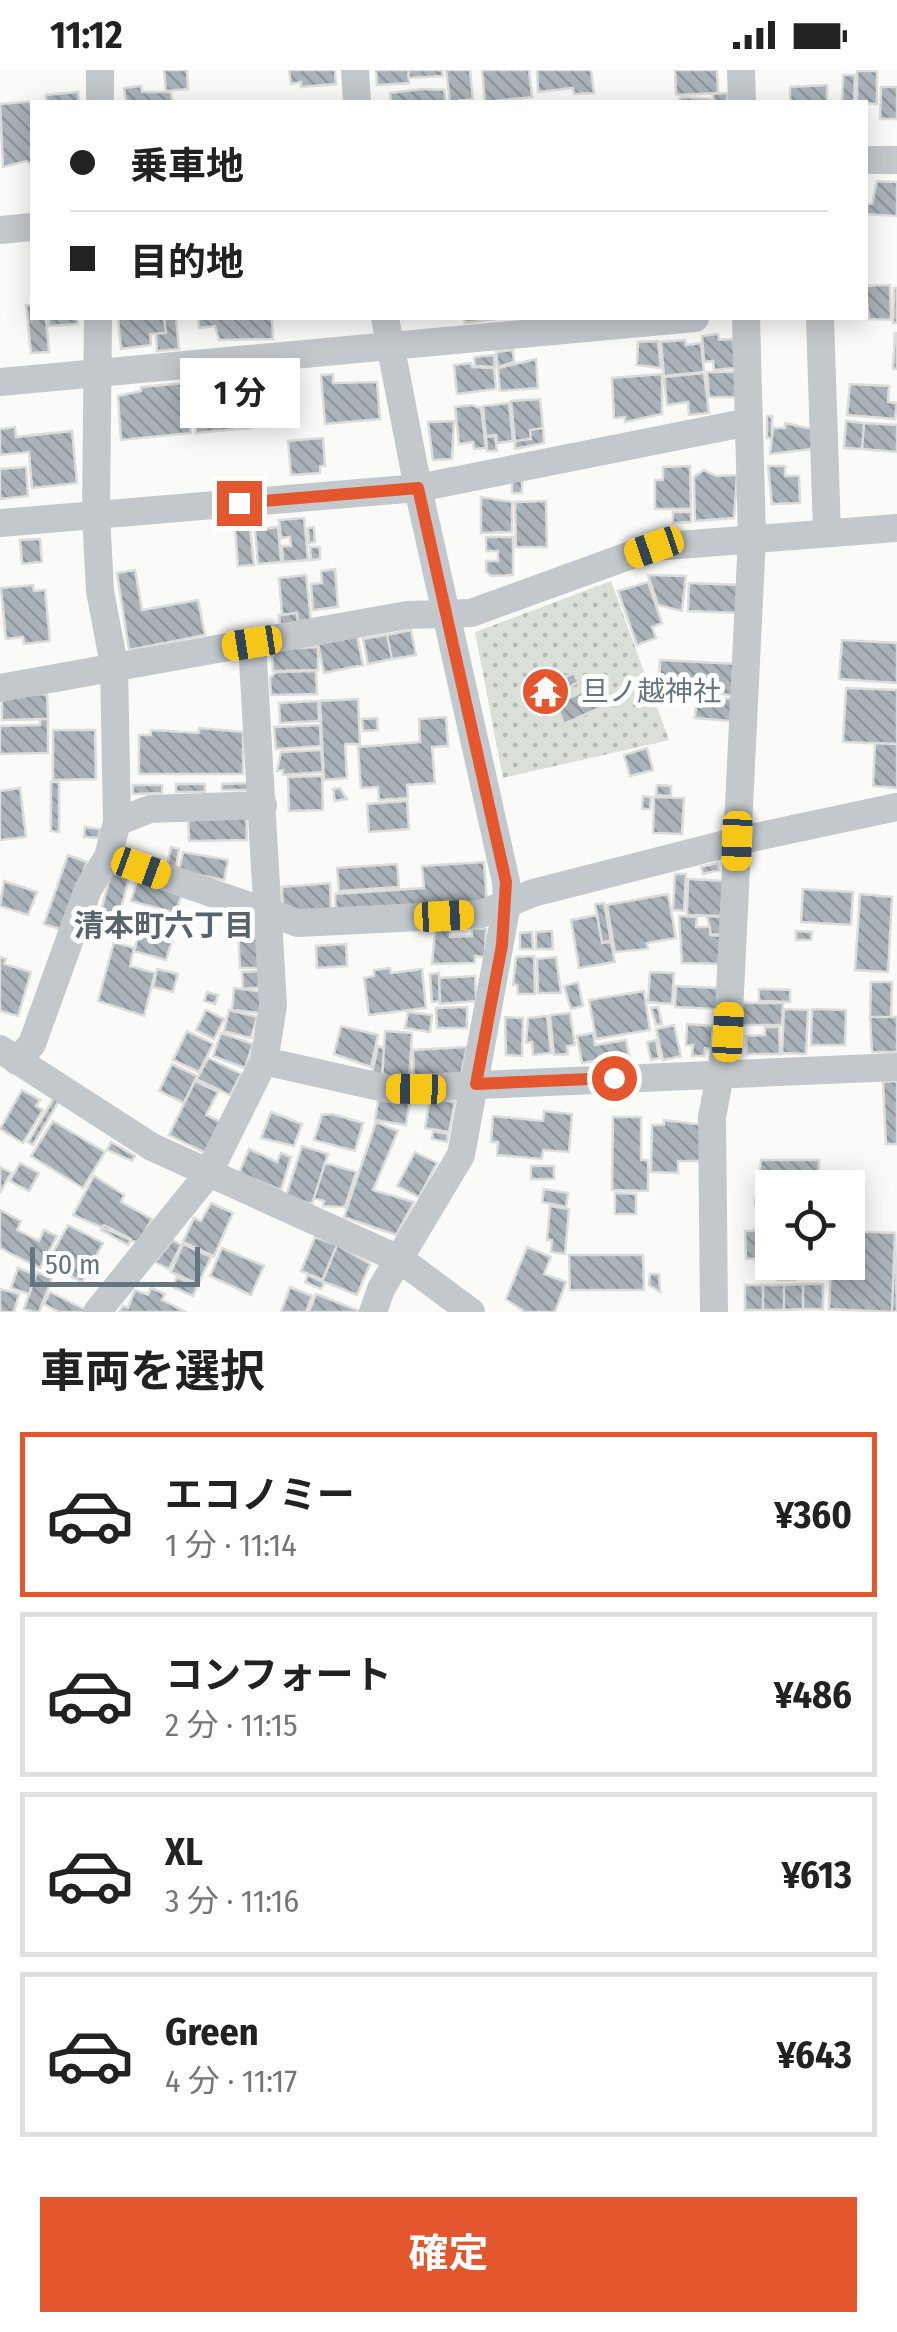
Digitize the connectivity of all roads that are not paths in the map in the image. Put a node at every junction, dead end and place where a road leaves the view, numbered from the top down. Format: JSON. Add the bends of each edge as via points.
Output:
{"nodes":[{"id":1,"x":100,"y":70,"type":"edge"},
{"id":2,"x":354,"y":70,"type":"edge"},
{"id":3,"x":741,"y":70,"type":"edge"},
{"id":4,"x":100,"y":100,"type":"edge"},
{"id":5,"x":356,"y":100,"type":"edge"},
{"id":6,"x":742,"y":100,"type":"edge"},
{"id":7,"x":868,"y":160,"type":"edge"},
{"id":8,"x":897,"y":160,"type":"edge"},
{"id":9,"x":30,"y":227,"type":"edge"},
{"id":10,"x":0,"y":230,"type":"edge"},
{"id":11,"x":98,"y":320,"type":"edge"},
{"id":12,"x":385,"y":320,"type":"edge"},
{"id":13,"x":672,"y":320,"type":"edge"},
{"id":14,"x":746,"y":320,"type":"edge"},
{"id":15,"x":820,"y":320,"type":"edge"},
{"id":16,"x":391,"y":346,"type":"junction"},
{"id":17,"x":97,"y":373,"type":"junction"},
{"id":18,"x":0,"y":382,"type":"edge"},
{"id":19,"x":749,"y":422,"type":"junction"},
{"id":20,"x":418,"y":488,"type":"junction"},
{"id":21,"x":96,"y":515,"type":"junction"},
{"id":22,"x":0,"y":523,"type":"edge"},
{"id":23,"x":897,"y":528,"type":"edge"},
{"id":24,"x":827,"y":532,"type":"junction"},
{"id":25,"x":752,"y":537,"type":"junction"},
{"id":26,"x":446,"y":612,"type":"junction"},
{"id":27,"x":252,"y":643,"type":"junction"},
{"id":28,"x":114,"y":665,"type":"junction"},
{"id":29,"x":0,"y":688,"type":"edge"},
{"id":30,"x":263,"y":804,"type":"junction"},
{"id":31,"x":897,"y":807,"type":"edge"},
{"id":32,"x":118,"y":822,"type":"junction"},
{"id":33,"x":737,"y":841,"type":"junction"},
{"id":34,"x":108,"y":857,"type":"junction"},
{"id":35,"x":506,"y":904,"type":"junction"},
{"id":36,"x":270,"y":915,"type":"junction"},
{"id":37,"x":9,"y":1055,"type":"edge"},
{"id":38,"x":264,"y":1061,"type":"junction"},
{"id":39,"x":897,"y":1067,"type":"edge"},
{"id":40,"x":718,"y":1075,"type":"junction"},
{"id":41,"x":476,"y":1084,"type":"junction"},
{"id":42,"x":208,"y":1174,"type":"junction"},
{"id":43,"x":401,"y":1260,"type":"junction"},
{"id":44,"x":97,"y":1312,"type":"edge"},
{"id":45,"x":373,"y":1312,"type":"edge"},
{"id":46,"x":471,"y":1312,"type":"edge"},
{"id":47,"x":714,"y":1312,"type":"edge"}],
"edges":[{"from":1,"to":4,"type":"street"},
{"from":2,"to":5,"type":"street"},
{"from":3,"to":6,"type":"street"},
{"from":7,"to":8,"type":"street"},
{"from":9,"to":10,"type":"street"},
{"from":11,"to":17,"type":"street"},
{"from":12,"to":16,"type":"street"},
{"from":13,"to":16,"type":"street"},
{"from":14,"to":19,"type":"street"},
{"from":15,"to":24,"type":"street"},
{"from":16,"to":17,"type":"street"},
{"from":16,"to":20,"type":"street"},
{"from":17,"to":18,"type":"street"},
{"from":17,"to":21,"type":"street"},
{"from":19,"to":20,"type":"street"},
{"from":19,"to":25,"type":"street"},
{"from":20,"to":21,"type":"street"},
{"from":20,"to":26,"type":"street"},
{"from":21,"to":22,"type":"street"},
{"from":21,"to":28,"type":"street","via":[[100,591]]},
{"from":23,"to":24,"type":"street"},
{"from":24,"to":25,"type":"street"},
{"from":25,"to":26,"type":"street","via":[[654,547],[471,613]]},
{"from":25,"to":33,"type":"street"},
{"from":26,"to":27,"type":"street"},
{"from":26,"to":35,"type":"street"},
{"from":27,"to":28,"type":"street"},
{"from":27,"to":30,"type":"street"},
{"from":28,"to":29,"type":"street"},
{"from":28,"to":32,"type":"street"},
{"from":30,"to":32,"type":"street","via":[[150,809]]},
{"from":30,"to":36,"type":"street"},
{"from":31,"to":33,"type":"street"},
{"from":32,"to":34,"type":"street"},
{"from":33,"to":35,"type":"street"},
{"from":33,"to":40,"type":"street","via":[[728,1032]]},
{"from":34,"to":36,"type":"street"},
{"from":34,"to":37,"type":"street","via":[[88,888],[32,1044]]},
{"from":35,"to":36,"type":"street","via":[[481,914],[298,923]]},
{"from":35,"to":41,"type":"street"},
{"from":36,"to":38,"type":"street","via":[[273,1006]]},
{"from":37,"to":42,"type":"street"},
{"from":38,"to":41,"type":"street","via":[[389,1089]]},
{"from":38,"to":42,"type":"street"},
{"from":39,"to":40,"type":"street"},
{"from":40,"to":41,"type":"street"},
{"from":40,"to":47,"type":"street","via":[[712,1118]]},
{"from":41,"to":43,"type":"street","via":[[461,1155]]},
{"from":42,"to":43,"type":"street"},
{"from":42,"to":44,"type":"street"},
{"from":43,"to":45,"type":"street"},
{"from":43,"to":46,"type":"street"}]}
